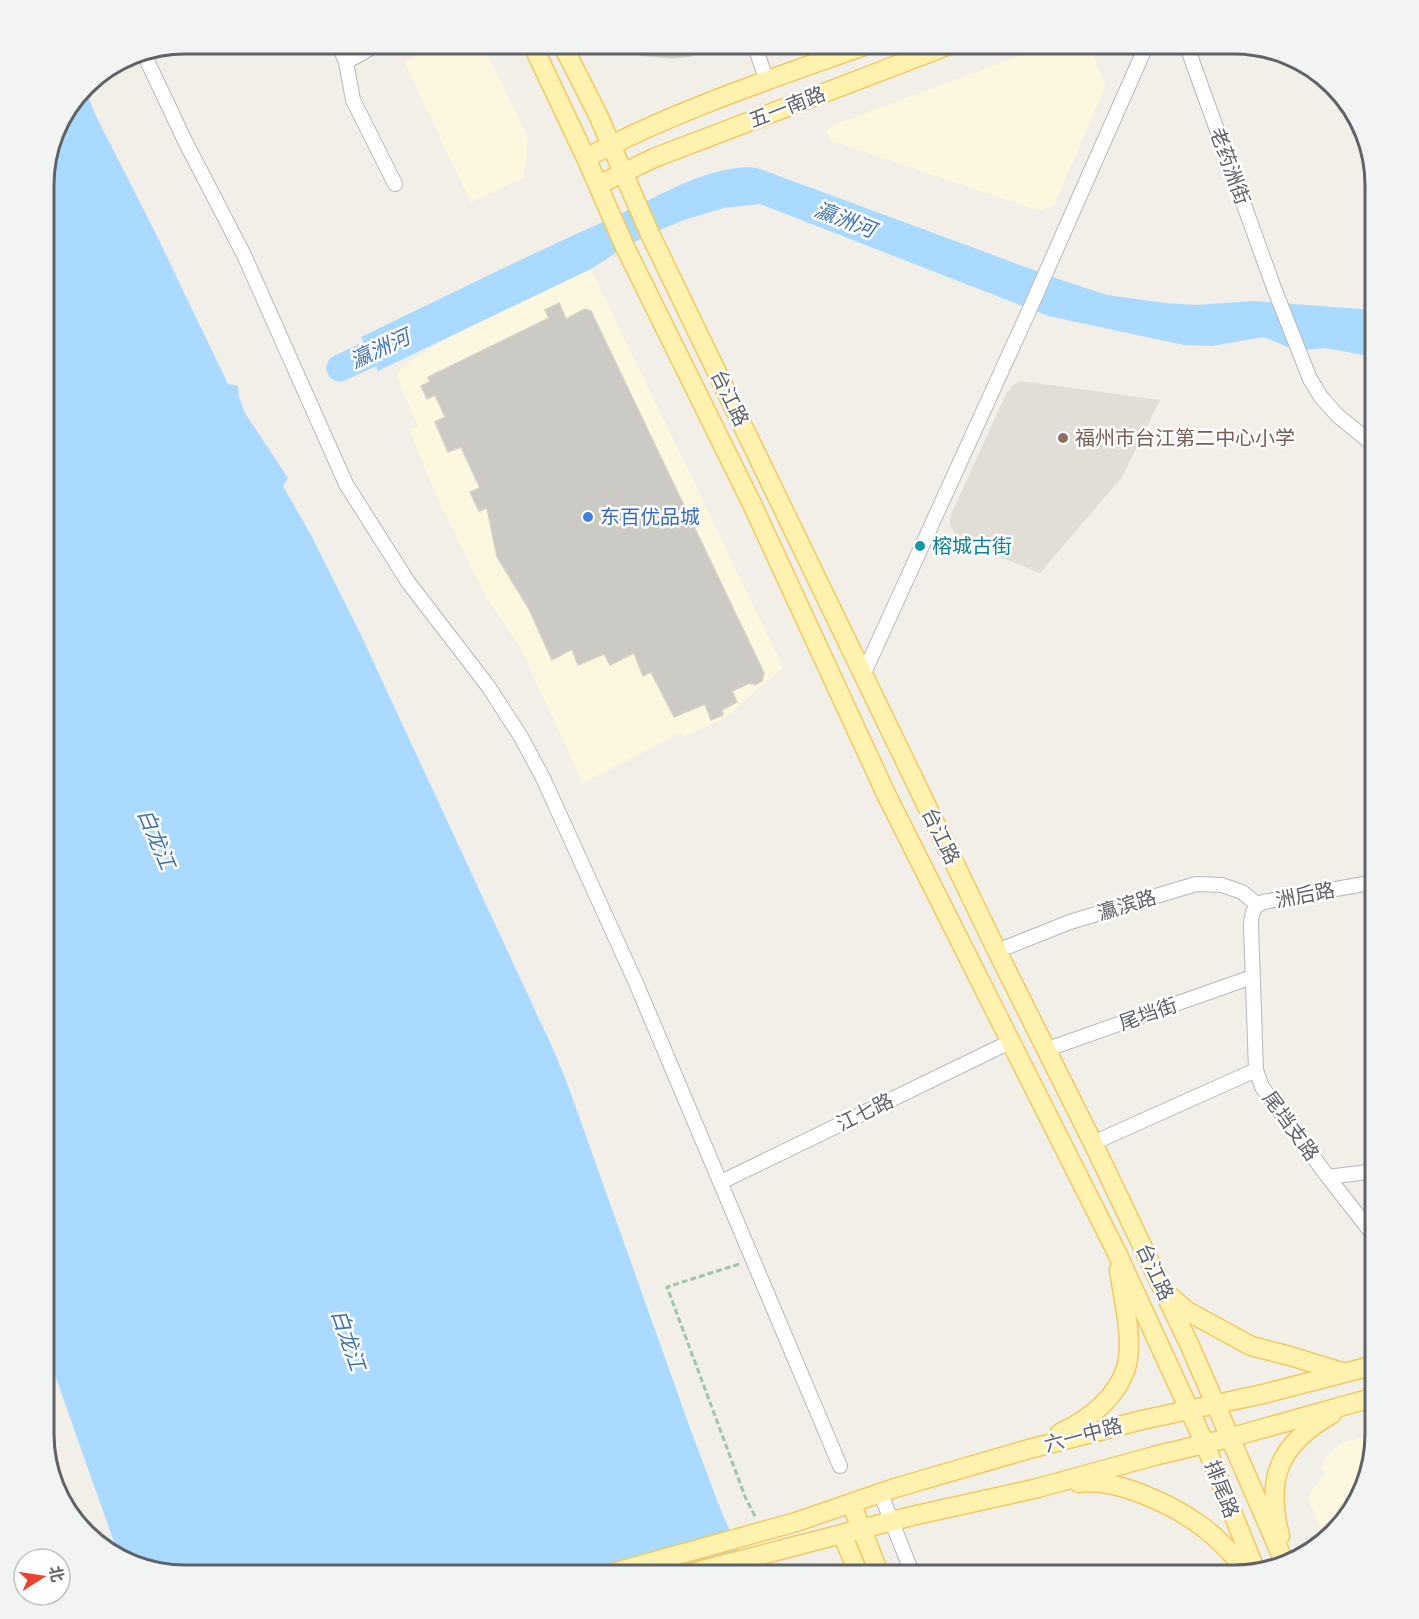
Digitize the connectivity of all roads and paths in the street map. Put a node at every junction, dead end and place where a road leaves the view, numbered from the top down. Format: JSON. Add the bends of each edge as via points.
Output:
{"nodes":[{"id":1,"x":342,"y":54,"type":"edge"},
{"id":2,"x":360,"y":54,"type":"edge"},
{"id":3,"x":537,"y":54,"type":"edge"},
{"id":4,"x":567,"y":54,"type":"edge"},
{"id":5,"x":758,"y":54,"type":"edge"},
{"id":6,"x":841,"y":54,"type":"edge"},
{"id":7,"x":926,"y":54,"type":"edge"},
{"id":8,"x":1143,"y":54,"type":"edge"},
{"id":9,"x":1190,"y":54,"type":"edge"},
{"id":10,"x":147,"y":60,"type":"edge"},
{"id":11,"x":346,"y":62,"type":"junction"},
{"id":12,"x":767,"y":81,"type":"junction"},
{"id":13,"x":611,"y":145,"type":"junction"},
{"id":14,"x":586,"y":158,"type":"junction"},
{"id":15,"x":624,"y":173,"type":"junction"},
{"id":16,"x":395,"y":184,"type":"dead end"},
{"id":17,"x":598,"y":185,"type":"junction"},
{"id":18,"x":1365,"y":437,"type":"edge"},
{"id":19,"x":864,"y":674,"type":"junction"},
{"id":20,"x":1365,"y":884,"type":"edge"},
{"id":21,"x":1258,"y":905,"type":"junction"},
{"id":22,"x":1251,"y":926,"type":"joint"},
{"id":23,"x":996,"y":951,"type":"junction"},
{"id":24,"x":1252,"y":977,"type":"junction"},
{"id":25,"x":1010,"y":1042,"type":"junction"},
{"id":26,"x":1045,"y":1050,"type":"junction"},
{"id":27,"x":1256,"y":1070,"type":"junction"},
{"id":28,"x":1093,"y":1143,"type":"junction"},
{"id":29,"x":1365,"y":1172,"type":"edge"},
{"id":30,"x":1328,"y":1177,"type":"junction"},
{"id":31,"x":721,"y":1182,"type":"junction"},
{"id":32,"x":1365,"y":1223,"type":"edge"},
{"id":33,"x":1116,"y":1251,"type":"junction"},
{"id":34,"x":752,"y":1260,"type":"junction"},
{"id":35,"x":1156,"y":1276,"type":"junction"},
{"id":36,"x":1365,"y":1368,"type":"edge"},
{"id":37,"x":1345,"y":1373,"type":"junction"},
{"id":38,"x":1365,"y":1400,"type":"edge"},
{"id":39,"x":1215,"y":1404,"type":"junction"},
{"id":40,"x":1349,"y":1404,"type":"junction"},
{"id":41,"x":1190,"y":1409,"type":"junction"},
{"id":42,"x":1229,"y":1438,"type":"junction"},
{"id":43,"x":1205,"y":1444,"type":"junction"},
{"id":44,"x":1029,"y":1449,"type":"junction"},
{"id":45,"x":840,"y":1466,"type":"dead end"},
{"id":46,"x":1038,"y":1488,"type":"junction"},
{"id":47,"x":880,"y":1492,"type":"junction"},
{"id":48,"x":852,"y":1503,"type":"junction"},
{"id":49,"x":891,"y":1521,"type":"junction"},
{"id":50,"x":761,"y":1528,"type":"dead end"},
{"id":51,"x":861,"y":1529,"type":"junction"},
{"id":52,"x":842,"y":1534,"type":"junction"},
{"id":53,"x":1284,"y":1555,"type":"edge"},
{"id":54,"x":1284,"y":1555,"type":"edge"},
{"id":55,"x":775,"y":1556,"type":"dead end"},
{"id":56,"x":1252,"y":1564,"type":"edge"},
{"id":57,"x":641,"y":1565,"type":"edge"},
{"id":58,"x":722,"y":1565,"type":"edge"},
{"id":59,"x":780,"y":1565,"type":"edge"},
{"id":60,"x":855,"y":1565,"type":"edge"},
{"id":61,"x":876,"y":1565,"type":"edge"},
{"id":62,"x":909,"y":1565,"type":"edge"},
{"id":63,"x":1241,"y":1565,"type":"edge"}],
"edges":[{"from":1,"to":11,"type":"street"},
{"from":2,"to":11,"type":"street"},
{"from":3,"to":14,"type":"main road"},
{"from":4,"to":13,"type":"main road"},
{"from":5,"to":12,"type":"street"},
{"from":6,"to":12,"type":"main road","name":"五一南路"},
{"from":7,"to":15,"type":"main road","name":"五一南路"},
{"from":8,"to":19,"type":"street"},
{"from":9,"to":18,"type":"street","name":"老药洲街","via":[[1297,351],[1321,397]]},
{"from":10,"to":31,"type":"street","via":[[244,255],[346,484],[408,582],[488,686],[543,778]]},
{"from":11,"to":16,"type":"street","via":[[353,99]]},
{"from":12,"to":13,"type":"main road","name":"五一南路"},
{"from":13,"to":14,"type":"main road","name":"五一南路"},
{"from":13,"to":15,"type":"main road"},
{"from":14,"to":17,"type":"main road"},
{"from":15,"to":17,"type":"main road","name":"五一南路"},
{"from":15,"to":19,"type":"main road","name":"台江路"},
{"from":17,"to":25,"type":"main road","name":"台江路","via":[[752,504],[886,796]]},
{"from":19,"to":23,"type":"main road","name":"台江路"},
{"from":20,"to":21,"type":"street","name":"洲后路"},
{"from":21,"to":22,"type":"street","name":"洲后路"},
{"from":21,"to":23,"type":"street","name":"瀛滨路","via":[[1242,892],[1222,885],[1196,884],[1070,922]]},
{"from":22,"to":24,"type":"street","name":"尾垱支路"},
{"from":23,"to":26,"type":"main road","name":"台江路"},
{"from":24,"to":26,"type":"street","name":"尾垱街"},
{"from":24,"to":27,"type":"street","name":"尾垱支路"},
{"from":25,"to":31,"type":"street","name":"江七路"},
{"from":25,"to":33,"type":"main road","name":"台江路"},
{"from":26,"to":28,"type":"main road","name":"台江路"},
{"from":27,"to":28,"type":"street"},
{"from":27,"to":30,"type":"street","name":"尾垱支路","via":[[1267,1096]]},
{"from":28,"to":35,"type":"main road","name":"台江路"},
{"from":29,"to":30,"type":"street"},
{"from":30,"to":32,"type":"street","name":"尾垱支路"},
{"from":31,"to":34,"type":"street"},
{"from":33,"to":41,"type":"main road","name":"台江路"},
{"from":33,"to":44,"type":"main road","via":[[1128,1337],[1125,1371],[1097,1410],[1081,1423]]},
{"from":34,"to":45,"type":"street"},
{"from":34,"to":50,"type":"path","via":[[667,1287],[746,1499]]},
{"from":35,"to":37,"type":"main road","via":[[1182,1307],[1222,1332],[1251,1346]]},
{"from":35,"to":39,"type":"main road","name":"台江路"},
{"from":36,"to":37,"type":"main road","name":"六一中路"},
{"from":37,"to":39,"type":"main road","name":"六一中路"},
{"from":38,"to":40,"type":"main road","name":"六一中路"},
{"from":39,"to":41,"type":"main road","name":"六一中路"},
{"from":39,"to":42,"type":"main road","name":"台江路"},
{"from":40,"to":42,"type":"main road","name":"六一中路"},
{"from":40,"to":53,"type":"main road","via":[[1298,1438],[1279,1468],[1274,1505]]},
{"from":41,"to":43,"type":"main road","name":"排尾路"},
{"from":41,"to":44,"type":"main road","name":"六一中路"},
{"from":42,"to":43,"type":"main road","name":"六一中路"},
{"from":42,"to":54,"type":"main road","name":"排尾路"},
{"from":43,"to":46,"type":"main road","name":"六一中路"},
{"from":43,"to":56,"type":"main road","name":"排尾路"},
{"from":44,"to":47,"type":"main road","name":"六一中路"},
{"from":46,"to":49,"type":"main road","name":"六一中路"},
{"from":46,"to":63,"type":"main road","via":[[1091,1481],[1143,1495],[1198,1523]]},
{"from":47,"to":48,"type":"main road","name":"六一中路"},
{"from":47,"to":49,"type":"street"},
{"from":48,"to":51,"type":"main road"},
{"from":48,"to":57,"type":"main road","name":"六一中路","bridge":true},
{"from":49,"to":51,"type":"main road","name":"六一中路"},
{"from":49,"to":62,"type":"street"},
{"from":51,"to":52,"type":"main road","name":"六一中路"},
{"from":51,"to":61,"type":"main road"},
{"from":52,"to":58,"type":"main road","name":"六一中路","bridge":true},
{"from":52,"to":60,"type":"main road"},
{"from":55,"to":59,"type":"path"}]}
